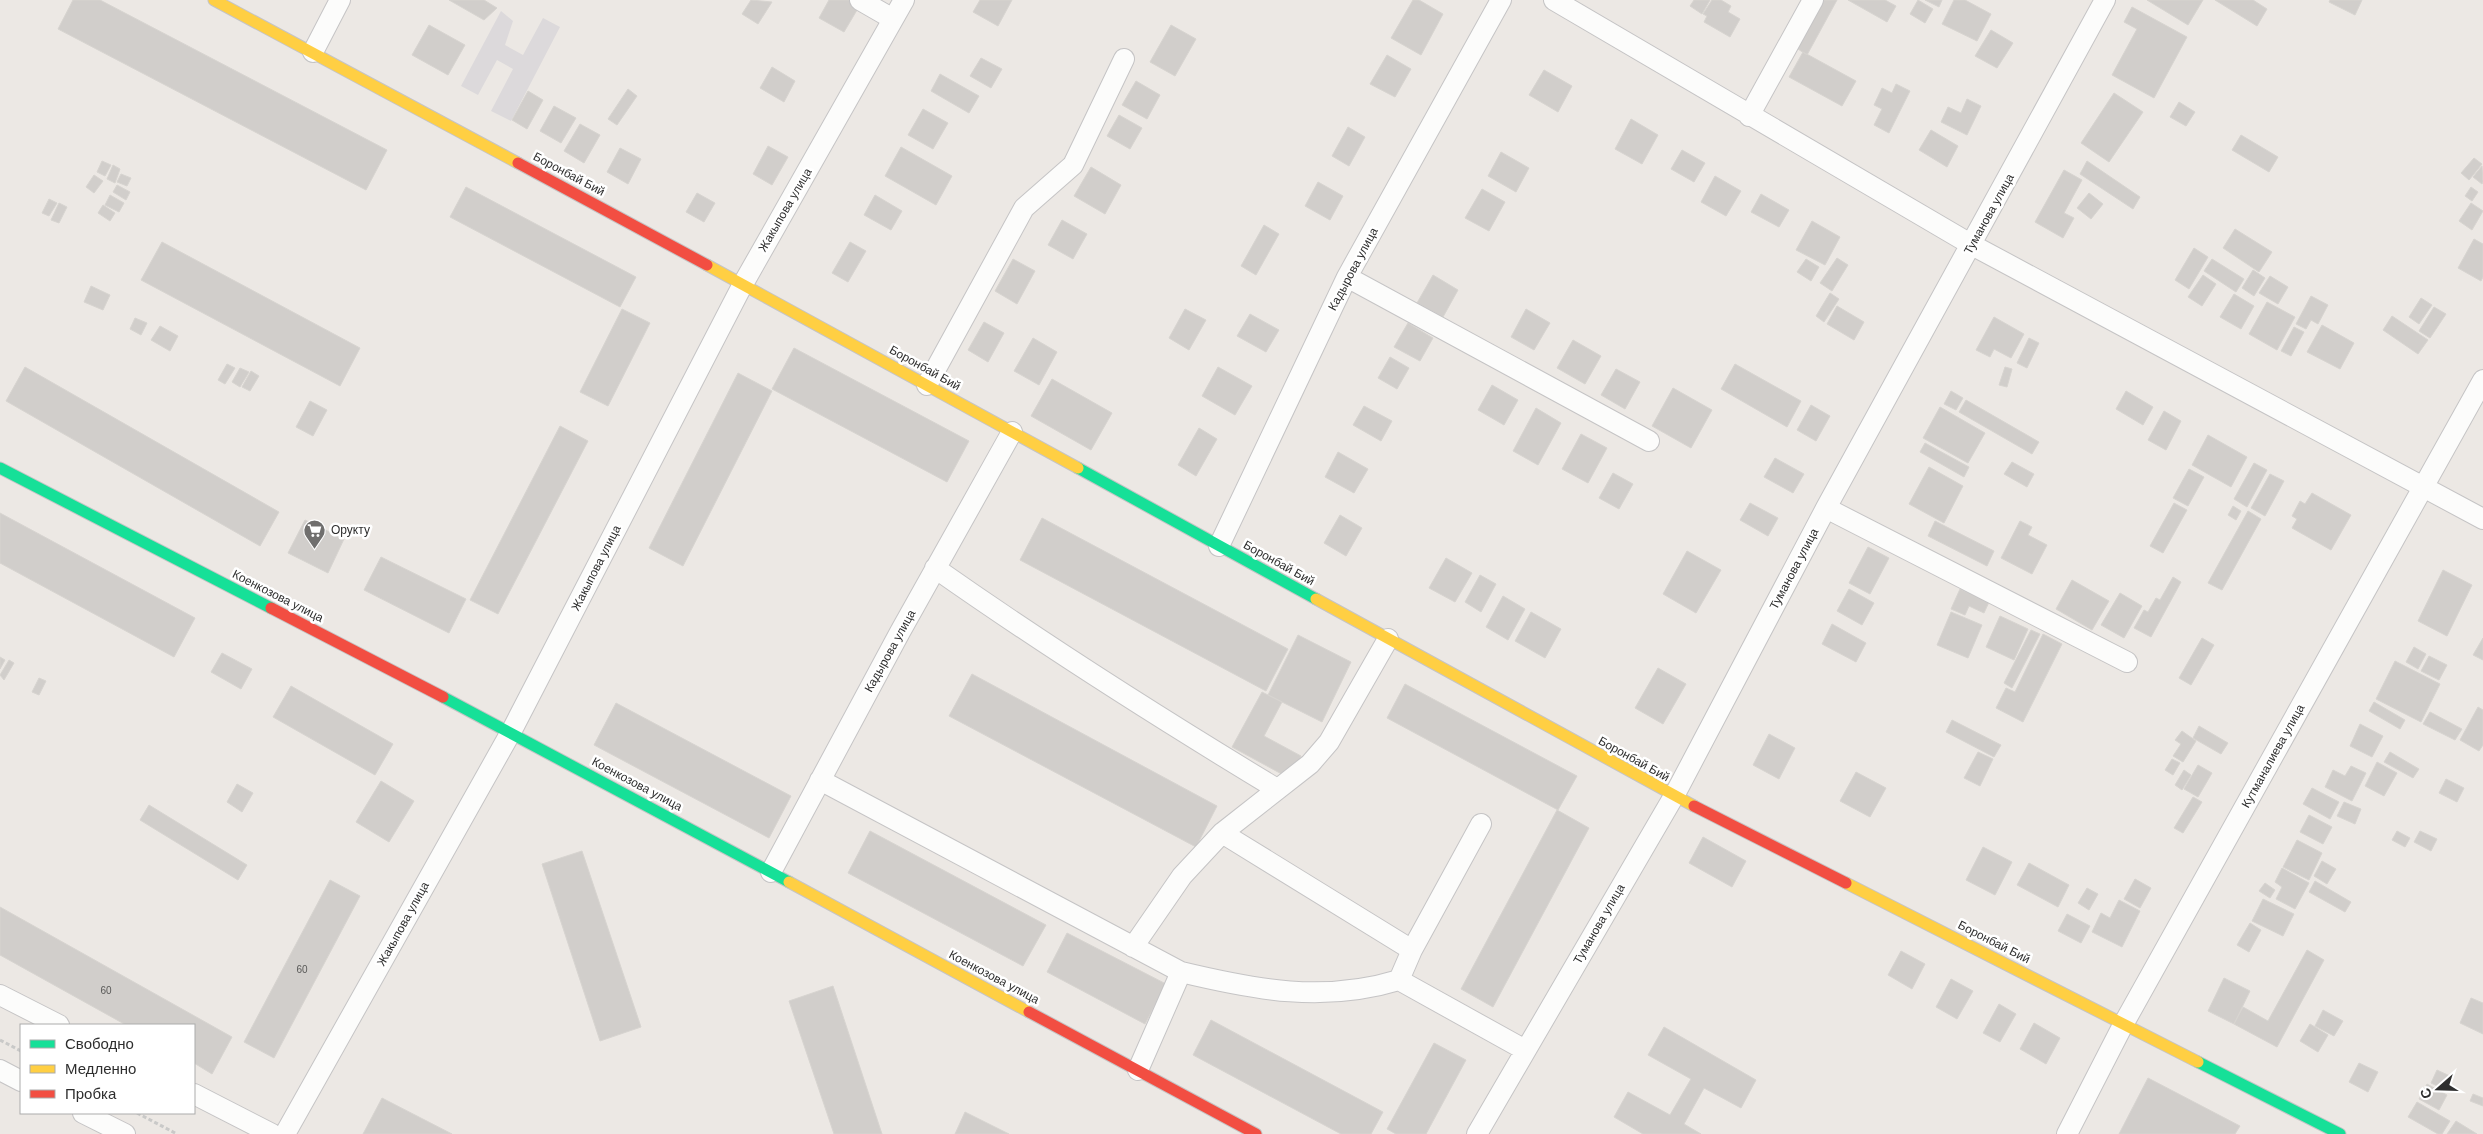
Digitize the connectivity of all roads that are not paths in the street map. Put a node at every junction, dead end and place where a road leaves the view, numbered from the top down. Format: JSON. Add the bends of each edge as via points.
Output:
{"nodes":[{"id":1,"x":214,"y":0,"type":"edge"},
{"id":2,"x":340,"y":0,"type":"edge"},
{"id":3,"x":860,"y":0,"type":"edge"},
{"id":4,"x":904,"y":0,"type":"edge"},
{"id":5,"x":1501,"y":0,"type":"edge"},
{"id":6,"x":1554,"y":0,"type":"edge"},
{"id":7,"x":1812,"y":0,"type":"edge"},
{"id":8,"x":2105,"y":0,"type":"edge"},
{"id":9,"x":893,"y":19,"type":"junction"},
{"id":10,"x":313,"y":52,"type":"junction"},
{"id":11,"x":1124,"y":58,"type":"dead end"},
{"id":12,"x":1749,"y":116,"type":"junction"},
{"id":13,"x":1972,"y":245,"type":"junction"},
{"id":14,"x":1348,"y":277,"type":"junction"},
{"id":15,"x":743,"y":284,"type":"junction"},
{"id":16,"x":2483,"y":380,"type":"edge"},
{"id":17,"x":927,"y":385,"type":"junction"},
{"id":18,"x":1012,"y":432,"type":"junction"},
{"id":19,"x":1649,"y":441,"type":"dead end"},
{"id":20,"x":0,"y":468,"type":"edge"},
{"id":21,"x":2424,"y":486,"type":"junction"},
{"id":22,"x":1826,"y":508,"type":"junction"},
{"id":23,"x":2483,"y":519,"type":"edge"},
{"id":24,"x":1220,"y":546,"type":"junction"},
{"id":25,"x":935,"y":568,"type":"junction"},
{"id":26,"x":1388,"y":639,"type":"junction"},
{"id":27,"x":2127,"y":662,"type":"dead end"},
{"id":28,"x":511,"y":732,"type":"junction"},
{"id":29,"x":820,"y":780,"type":"junction"},
{"id":30,"x":1277,"y":789,"type":"junction"},
{"id":31,"x":1674,"y":796,"type":"junction"},
{"id":32,"x":1481,"y":824,"type":"dead end"},
{"id":33,"x":1222,"y":833,"type":"junction"},
{"id":34,"x":771,"y":872,"type":"junction"},
{"id":35,"x":1133,"y":947,"type":"junction"},
{"id":36,"x":1412,"y":950,"type":"junction"},
{"id":37,"x":1181,"y":972,"type":"junction"},
{"id":38,"x":1399,"y":980,"type":"junction"},
{"id":39,"x":0,"y":995,"type":"edge"},
{"id":40,"x":2124,"y":1023,"type":"junction"},
{"id":41,"x":57,"y":1024,"type":"edge"},
{"id":42,"x":1526,"y":1050,"type":"junction"},
{"id":43,"x":0,"y":1070,"type":"edge"},
{"id":44,"x":1138,"y":1070,"type":"junction"},
{"id":45,"x":20,"y":1080,"type":"edge"},
{"id":46,"x":195,"y":1095,"type":"edge"},
{"id":47,"x":85,"y":1114,"type":"edge"},
{"id":48,"x":125,"y":1134,"type":"edge"},
{"id":49,"x":272,"y":1134,"type":"edge"},
{"id":50,"x":285,"y":1134,"type":"edge"},
{"id":51,"x":1256,"y":1134,"type":"edge"},
{"id":52,"x":1477,"y":1134,"type":"edge"},
{"id":53,"x":2067,"y":1134,"type":"edge"},
{"id":54,"x":2340,"y":1134,"type":"edge"}],
"edges":[{"from":1,"to":10,"type":"street","name":"Боронбай Бий"},
{"from":2,"to":10,"type":"street"},
{"from":3,"to":9,"type":"street"},
{"from":4,"to":9,"type":"street","name":"Жакыпова улица"},
{"from":5,"to":14,"type":"street","name":"Кадырова улица"},
{"from":6,"to":12,"type":"street"},
{"from":7,"to":12,"type":"street"},
{"from":8,"to":13,"type":"street","name":"Туманова улица"},
{"from":9,"to":15,"type":"street","name":"Жакыпова улица"},
{"from":10,"to":15,"type":"street","name":"Боронбай Бий"},
{"from":11,"to":17,"type":"street","via":[[1073,165],[1024,208]]},
{"from":12,"to":13,"type":"street"},
{"from":13,"to":21,"type":"street"},
{"from":13,"to":22,"type":"street","name":"Туманова улица"},
{"from":14,"to":19,"type":"street"},
{"from":14,"to":24,"type":"street","name":"Кадырова улица"},
{"from":15,"to":17,"type":"street","name":"Боронбай Бий"},
{"from":15,"to":28,"type":"street","name":"Жакыпова улица"},
{"from":16,"to":21,"type":"street","name":"Кутманалиева улица"},
{"from":17,"to":18,"type":"street","name":"Боронбай Бий"},
{"from":18,"to":24,"type":"street","name":"Боронбай Бий"},
{"from":18,"to":25,"type":"street","name":"Кадырова улица"},
{"from":20,"to":28,"type":"street","name":"Коенкозова улица"},
{"from":21,"to":23,"type":"street"},
{"from":21,"to":40,"type":"street","name":"Кутманалиева улица"},
{"from":22,"to":27,"type":"street"},
{"from":22,"to":31,"type":"street","name":"Туманова улица"},
{"from":24,"to":26,"type":"street","name":"Боронбай Бий"},
{"from":25,"to":29,"type":"street","name":"Кадырова улица"},
{"from":25,"to":30,"type":"street","via":[[1013,623]]},
{"from":26,"to":30,"type":"street","via":[[1329,742],[1310,764]]},
{"from":26,"to":31,"type":"street","name":"Боронбай Бий"},
{"from":28,"to":34,"type":"street","name":"Коенкозова улица"},
{"from":28,"to":50,"type":"street","name":"Жакыпова улица"},
{"from":29,"to":34,"type":"street","name":"Кадырова улица"},
{"from":29,"to":35,"type":"street"},
{"from":30,"to":33,"type":"street"},
{"from":31,"to":40,"type":"street","name":"Боронбай Бий"},
{"from":31,"to":42,"type":"street","name":"Туманова улица"},
{"from":32,"to":36,"type":"street"},
{"from":33,"to":35,"type":"street","via":[[1182,876]]},
{"from":33,"to":36,"type":"street"},
{"from":34,"to":44,"type":"street","name":"Коенкозова улица"},
{"from":35,"to":37,"type":"street"},
{"from":36,"to":38,"type":"street"},
{"from":37,"to":38,"type":"street","via":[[1235,985],[1310,994],[1370,989]]},
{"from":37,"to":44,"type":"street"},
{"from":38,"to":42,"type":"street"},
{"from":39,"to":41,"type":"street"},
{"from":40,"to":53,"type":"street","name":"Кутманалиева улица"},
{"from":40,"to":54,"type":"street","name":"Боронбай Бий"},
{"from":42,"to":52,"type":"street","name":"Туманова улица"},
{"from":43,"to":45,"type":"street"},
{"from":44,"to":51,"type":"street","name":"Коенкозова улица"},
{"from":46,"to":49,"type":"street"},
{"from":47,"to":48,"type":"street"}]}
